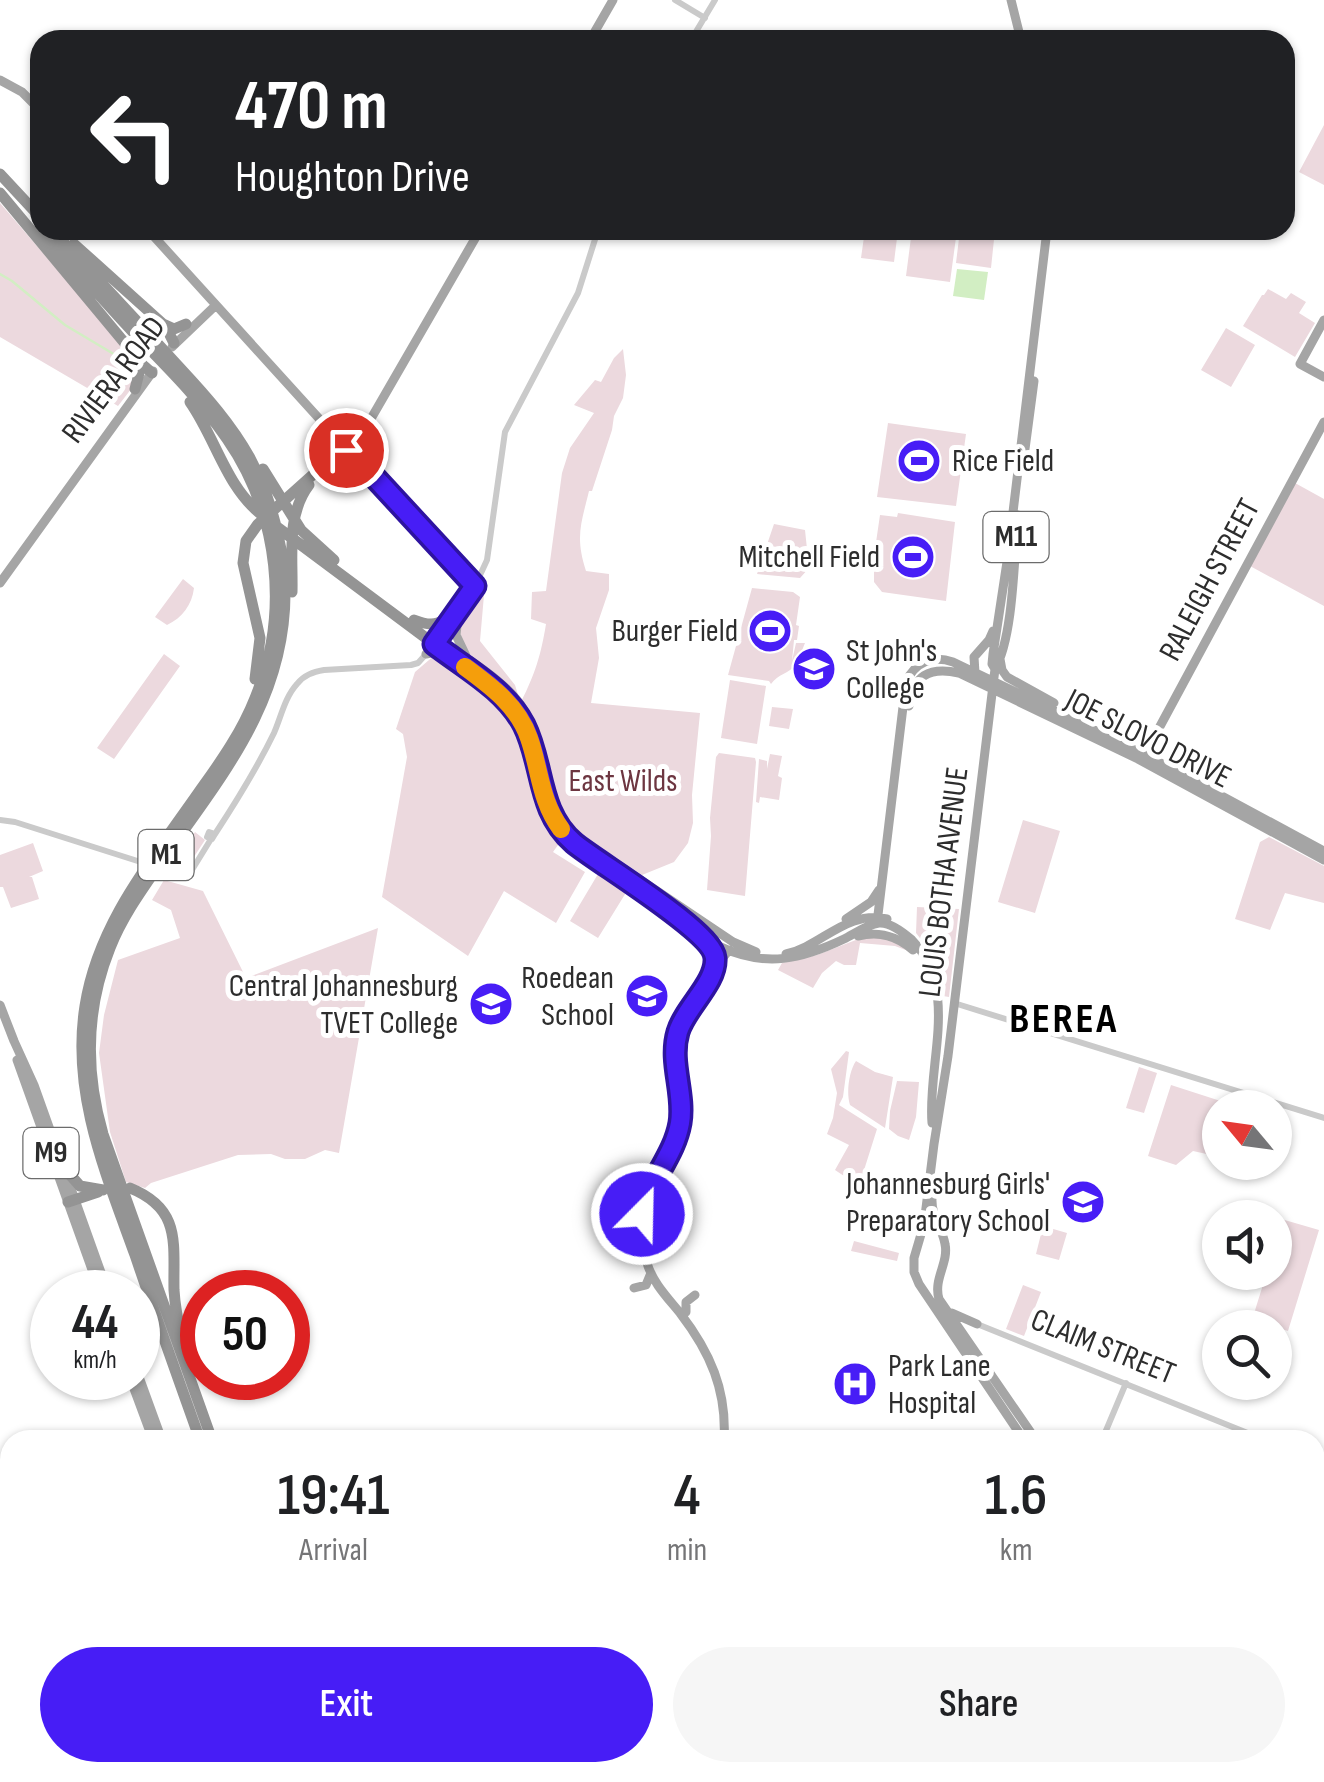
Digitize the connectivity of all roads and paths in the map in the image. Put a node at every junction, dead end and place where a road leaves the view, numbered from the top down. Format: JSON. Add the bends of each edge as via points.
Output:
{"nodes":[{"id":1,"x":613,"y":0,"type":"edge"},
{"id":2,"x":675,"y":0,"type":"edge"},
{"id":3,"x":715,"y":0,"type":"edge"},
{"id":4,"x":1008,"y":0,"type":"edge"},
{"id":5,"x":690,"y":9,"type":"junction"},
{"id":6,"x":705,"y":18,"type":"junction"},
{"id":7,"x":596,"y":30,"type":"edge"},
{"id":8,"x":696,"y":30,"type":"edge"},
{"id":9,"x":697,"y":30,"type":"edge"},
{"id":10,"x":1016,"y":30,"type":"edge"},
{"id":11,"x":2,"y":81,"type":"edge"},
{"id":12,"x":30,"y":102,"type":"edge"},
{"id":13,"x":0,"y":174,"type":"edge"},
{"id":14,"x":0,"y":190,"type":"edge"},
{"id":15,"x":30,"y":206,"type":"edge"},
{"id":16,"x":30,"y":219,"type":"edge"},
{"id":17,"x":30,"y":227,"type":"edge"},
{"id":18,"x":41,"y":240,"type":"edge"},
{"id":19,"x":50,"y":240,"type":"edge"},
{"id":20,"x":63,"y":240,"type":"edge"},
{"id":21,"x":66,"y":240,"type":"edge"},
{"id":22,"x":157,"y":240,"type":"edge"},
{"id":23,"x":474,"y":240,"type":"edge"},
{"id":24,"x":595,"y":240,"type":"edge"},
{"id":25,"x":1049,"y":240,"type":"edge"},
{"id":26,"x":1049,"y":240,"type":"edge"},
{"id":27,"x":104,"y":270,"type":"junction"},
{"id":28,"x":215,"y":303,"type":"junction"},
{"id":29,"x":1324,"y":320,"type":"edge"},
{"id":30,"x":186,"y":324,"type":"junction"},
{"id":31,"x":172,"y":342,"type":"junction"},
{"id":32,"x":132,"y":352,"type":"junction"},
{"id":33,"x":154,"y":370,"type":"junction"},
{"id":34,"x":1324,"y":377,"type":"edge"},
{"id":35,"x":136,"y":388,"type":"junction"},
{"id":36,"x":1324,"y":422,"type":"edge"},
{"id":37,"x":238,"y":439,"type":"junction"},
{"id":38,"x":346,"y":447,"type":"junction"},
{"id":39,"x":78,"y":477,"type":"junction"},
{"id":40,"x":78,"y":494,"type":"dead end"},
{"id":41,"x":63,"y":495,"type":"junction"},
{"id":42,"x":294,"y":500,"type":"junction"},
{"id":43,"x":266,"y":507,"type":"junction"},
{"id":44,"x":275,"y":540,"type":"junction"},
{"id":45,"x":0,"y":584,"type":"edge"},
{"id":46,"x":475,"y":586,"type":"junction"},
{"id":47,"x":1001,"y":597,"type":"junction"},
{"id":48,"x":464,"y":603,"type":"junction"},
{"id":49,"x":414,"y":620,"type":"junction"},
{"id":50,"x":433,"y":645,"type":"junction"},
{"id":51,"x":1000,"y":656,"type":"junction"},
{"id":52,"x":470,"y":662,"type":"junction"},
{"id":53,"x":947,"y":665,"type":"junction"},
{"id":54,"x":994,"y":672,"type":"junction"},
{"id":55,"x":976,"y":676,"type":"junction"},
{"id":56,"x":268,"y":693,"type":"junction"},
{"id":57,"x":245,"y":720,"type":"junction"},
{"id":58,"x":1101,"y":733,"type":"junction"},
{"id":59,"x":1140,"y":756,"type":"junction"},
{"id":60,"x":0,"y":820,"type":"edge"},
{"id":61,"x":1324,"y":851,"type":"edge"},
{"id":62,"x":1324,"y":860,"type":"edge"},
{"id":63,"x":882,"y":878,"type":"junction"},
{"id":64,"x":658,"y":891,"type":"junction"},
{"id":65,"x":880,"y":920,"type":"junction"},
{"id":66,"x":689,"y":926,"type":"junction"},
{"id":67,"x":812,"y":947,"type":"junction"},
{"id":68,"x":827,"y":947,"type":"junction"},
{"id":69,"x":732,"y":953,"type":"junction"},
{"id":70,"x":765,"y":954,"type":"junction"},
{"id":71,"x":932,"y":976,"type":"junction"},
{"id":72,"x":710,"y":977,"type":"junction"},
{"id":73,"x":954,"y":1004,"type":"junction"},
{"id":74,"x":0,"y":1005,"type":"edge"},
{"id":75,"x":0,"y":1014,"type":"edge"},
{"id":76,"x":941,"y":1107,"type":"junction"},
{"id":77,"x":1324,"y":1118,"type":"edge"},
{"id":78,"x":934,"y":1140,"type":"junction"},
{"id":79,"x":65,"y":1169,"type":"junction"},
{"id":80,"x":659,"y":1172,"type":"junction"},
{"id":81,"x":108,"y":1184,"type":"junction"},
{"id":82,"x":130,"y":1188,"type":"dead end"},
{"id":83,"x":72,"y":1201,"type":"junction"},
{"id":84,"x":642,"y":1212,"type":"junction"},
{"id":85,"x":93,"y":1270,"type":"edge"},
{"id":86,"x":99,"y":1270,"type":"edge"},
{"id":87,"x":650,"y":1273,"type":"junction"},
{"id":88,"x":634,"y":1288,"type":"dead end"},
{"id":89,"x":665,"y":1291,"type":"junction"},
{"id":90,"x":695,"y":1295,"type":"dead end"},
{"id":91,"x":946,"y":1309,"type":"junction"},
{"id":92,"x":686,"y":1312,"type":"junction"},
{"id":93,"x":978,"y":1324,"type":"joint"},
{"id":94,"x":172,"y":1334,"type":"junction"},
{"id":95,"x":180,"y":1354,"type":"edge"},
{"id":96,"x":180,"y":1354,"type":"edge"},
{"id":97,"x":1126,"y":1383,"type":"junction"},
{"id":98,"x":138,"y":1400,"type":"edge"},
{"id":99,"x":147,"y":1400,"type":"edge"},
{"id":100,"x":195,"y":1400,"type":"edge"},
{"id":101,"x":149,"y":1430,"type":"edge"},
{"id":102,"x":158,"y":1430,"type":"edge"},
{"id":103,"x":204,"y":1430,"type":"edge"},
{"id":104,"x":725,"y":1430,"type":"edge"},
{"id":105,"x":727,"y":1430,"type":"edge"},
{"id":106,"x":1017,"y":1430,"type":"edge"},
{"id":107,"x":1029,"y":1430,"type":"edge"},
{"id":108,"x":1106,"y":1430,"type":"edge"},
{"id":109,"x":1241,"y":1430,"type":"edge"}],
"edges":[{"from":1,"to":7,"type":"main road"},
{"from":2,"to":5,"type":"street"},
{"from":3,"to":6,"type":"street"},
{"from":4,"to":10,"type":"main road"},
{"from":5,"to":6,"type":"street"},
{"from":5,"to":8,"type":"street"},
{"from":6,"to":9,"type":"street"},
{"from":11,"to":12,"type":"main road"},
{"from":13,"to":15,"type":"highway"},
{"from":14,"to":16,"type":"highway","number":"M1"},
{"from":14,"to":17,"type":"highway"},
{"from":18,"to":32,"type":"highway"},
{"from":19,"to":33,"type":"highway","number":"M1"},
{"from":20,"to":37,"type":"highway","number":"M1"},
{"from":21,"to":27,"type":"highway"},
{"from":22,"to":28,"type":"main road"},
{"from":23,"to":38,"type":"main road","via":[[363,432]]},
{"from":24,"to":46,"type":"street","via":[[578,294],[505,432],[486,563]]},
{"from":25,"to":47,"type":"main road","name":"LOUIS BOTHA AVENUE","number":"M11"},
{"from":26,"to":51,"type":"main road","name":"LOUIS BOTHA AVENUE","number":"M11"},
{"from":27,"to":30,"type":"highway","via":[[163,324]]},
{"from":27,"to":31,"type":"highway"},
{"from":28,"to":30,"type":"main road","name":"RIVIERA ROAD"},
{"from":28,"to":31,"type":"main road","name":"RIVIERA ROAD"},
{"from":28,"to":38,"type":"main road"},
{"from":29,"to":34,"type":"main road","via":[[1300,364]]},
{"from":30,"to":31,"type":"main road","name":"RIVIERA ROAD"},
{"from":31,"to":33,"type":"main road","name":"RIVIERA ROAD"},
{"from":32,"to":33,"type":"highway"},
{"from":32,"to":35,"type":"highway"},
{"from":33,"to":35,"type":"main road","name":"RIVIERA ROAD"},
{"from":33,"to":39,"type":"main road","name":"RIVIERA ROAD"},
{"from":33,"to":43,"type":"highway","number":"M1","via":[[228,439]]},
{"from":33,"to":50,"type":"highway","via":[[173,382],[204,424],[243,498]]},
{"from":35,"to":41,"type":"main road","name":"RIVIERA ROAD"},
{"from":36,"to":59,"type":"main road","name":"RALEIGH STREET"},
{"from":37,"to":43,"type":"highway","number":"M1"},
{"from":37,"to":49,"type":"highway","via":[[311,540]]},
{"from":38,"to":42,"type":"highway"},
{"from":38,"to":46,"type":"main road"},
{"from":39,"to":40,"type":"main road"},
{"from":39,"to":41,"type":"main road","name":"RIVIERA ROAD"},
{"from":41,"to":45,"type":"main road","name":"RIVIERA ROAD"},
{"from":42,"to":56,"type":"highway","via":[[291,608]]},
{"from":42,"to":57,"type":"highway","via":[[250,534],[244,547],[260,650]]},
{"from":43,"to":44,"type":"highway","number":"M1"},
{"from":44,"to":56,"type":"highway","number":"M1","via":[[284,611]]},
{"from":44,"to":57,"type":"highway","number":"M1","via":[[273,633]]},
{"from":46,"to":48,"type":"main road"},
{"from":47,"to":54,"type":"main road","name":"LOUIS BOTHA AVENUE","number":"M11"},
{"from":47,"to":55,"type":"main road","via":[[991,637],[974,658]]},
{"from":48,"to":49,"type":"highway","via":[[438,624]]},
{"from":48,"to":50,"type":"main road"},
{"from":48,"to":52,"type":"main road","via":[[456,635]]},
{"from":49,"to":50,"type":"highway"},
{"from":50,"to":52,"type":"main road"},
{"from":50,"to":60,"type":"street","via":[[411,666],[314,672],[296,684],[273,736],[187,878]]},
{"from":50,"to":66,"type":"main road","via":[[518,714],[546,803],[564,834]]},
{"from":51,"to":54,"type":"main road","name":"LOUIS BOTHA AVENUE","number":"M11"},
{"from":51,"to":58,"type":"main road","via":[[1011,681]]},
{"from":52,"to":64,"type":"main road","via":[[524,710],[552,804],[568,828]]},
{"from":53,"to":55,"type":"main road","name":"JOE SLOVO DRIVE"},
{"from":53,"to":63,"type":"main road","via":[[924,661],[907,680]]},
{"from":53,"to":65,"type":"main road","via":[[924,675],[910,696]]},
{"from":54,"to":73,"type":"main road","name":"LOUIS BOTHA AVENUE","number":"M11"},
{"from":55,"to":58,"type":"main road","name":"JOE SLOVO DRIVE"},
{"from":55,"to":59,"type":"main road","name":"JOE SLOVO DRIVE"},
{"from":56,"to":81,"type":"highway","number":"M1","via":[[238,752],[130,908],[103,968],[93,1010],[91,1072]]},
{"from":57,"to":81,"type":"highway","number":"M1","via":[[122,904],[93,969],[82,1070]]},
{"from":58,"to":59,"type":"main road","name":"JOE SLOVO DRIVE"},
{"from":59,"to":61,"type":"main road","name":"JOE SLOVO DRIVE"},
{"from":59,"to":62,"type":"main road","name":"JOE SLOVO DRIVE"},
{"from":63,"to":65,"type":"main road"},
{"from":63,"to":67,"type":"main road","via":[[870,904]]},
{"from":64,"to":69,"type":"main road"},
{"from":64,"to":70,"type":"main road","via":[[741,946]]},
{"from":65,"to":67,"type":"main road","via":[[854,920]]},
{"from":65,"to":68,"type":"main road"},
{"from":65,"to":71,"type":"main road","via":[[912,941]]},
{"from":65,"to":76,"type":"main road","via":[[902,925],[918,939],[937,974],[942,1010],[934,1085]]},
{"from":66,"to":69,"type":"main road"},
{"from":66,"to":72,"type":"main road","via":[[714,952]]},
{"from":67,"to":68,"type":"main road"},
{"from":67,"to":69,"type":"main road","via":[[776,960]]},
{"from":67,"to":70,"type":"main road"},
{"from":68,"to":71,"type":"main road","via":[[885,934],[913,949]]},
{"from":69,"to":70,"type":"main road"},
{"from":69,"to":72,"type":"main road"},
{"from":69,"to":89,"type":"main road","via":[[683,1030],[683,1134],[648,1215],[651,1258]]},
{"from":71,"to":78,"type":"main road","via":[[940,1013]]},
{"from":72,"to":80,"type":"main road","via":[[677,1035],[680,1125]]},
{"from":73,"to":76,"type":"main road","name":"LOUIS BOTHA AVENUE","number":"M11"},
{"from":73,"to":77,"type":"street"},
{"from":74,"to":79,"type":"main road","number":"M9"},
{"from":75,"to":83,"type":"main road","number":"M9"},
{"from":76,"to":78,"type":"main road","name":"LOUIS BOTHA AVENUE","number":"M11"},
{"from":76,"to":91,"type":"main road","name":"LOUIS BOTHA AVENUE","number":"M11","via":[[932,1202],[946,1246],[936,1290]]},
{"from":78,"to":106,"type":"main road","name":"LOUIS BOTHA AVENUE","number":"M11","via":[[914,1272]]},
{"from":79,"to":81,"type":"highway","via":[[80,1186]]},
{"from":79,"to":83,"type":"main road","number":"M9"},
{"from":80,"to":84,"type":"main road"},
{"from":80,"to":84,"type":"main road","via":[[640,1178]]},
{"from":81,"to":83,"type":"highway"},
{"from":81,"to":94,"type":"highway","number":"M1"},
{"from":82,"to":94,"type":"highway","via":[[154,1201],[172,1229]]},
{"from":83,"to":85,"type":"main road","number":"M9"},
{"from":83,"to":86,"type":"main road","number":"M9"},
{"from":84,"to":87,"type":"main road"},
{"from":87,"to":88,"type":"main road","via":[[646,1285]]},
{"from":87,"to":89,"type":"main road"},
{"from":89,"to":92,"type":"main road"},
{"from":89,"to":104,"type":"main road","via":[[711,1360]]},
{"from":90,"to":92,"type":"main road"},
{"from":91,"to":93,"type":"main road"},
{"from":91,"to":107,"type":"main road","number":"M11"},
{"from":92,"to":105,"type":"main road","via":[[720,1372]]},
{"from":93,"to":97,"type":"street","name":"CLAIM STREET"},
{"from":94,"to":95,"type":"highway","number":"M1"},
{"from":94,"to":96,"type":"highway"},
{"from":97,"to":108,"type":"street"},
{"from":97,"to":109,"type":"street","name":"CLAIM STREET"},
{"from":98,"to":101,"type":"main road"},
{"from":99,"to":102,"type":"main road"},
{"from":100,"to":103,"type":"highway","number":"M1"}]}
